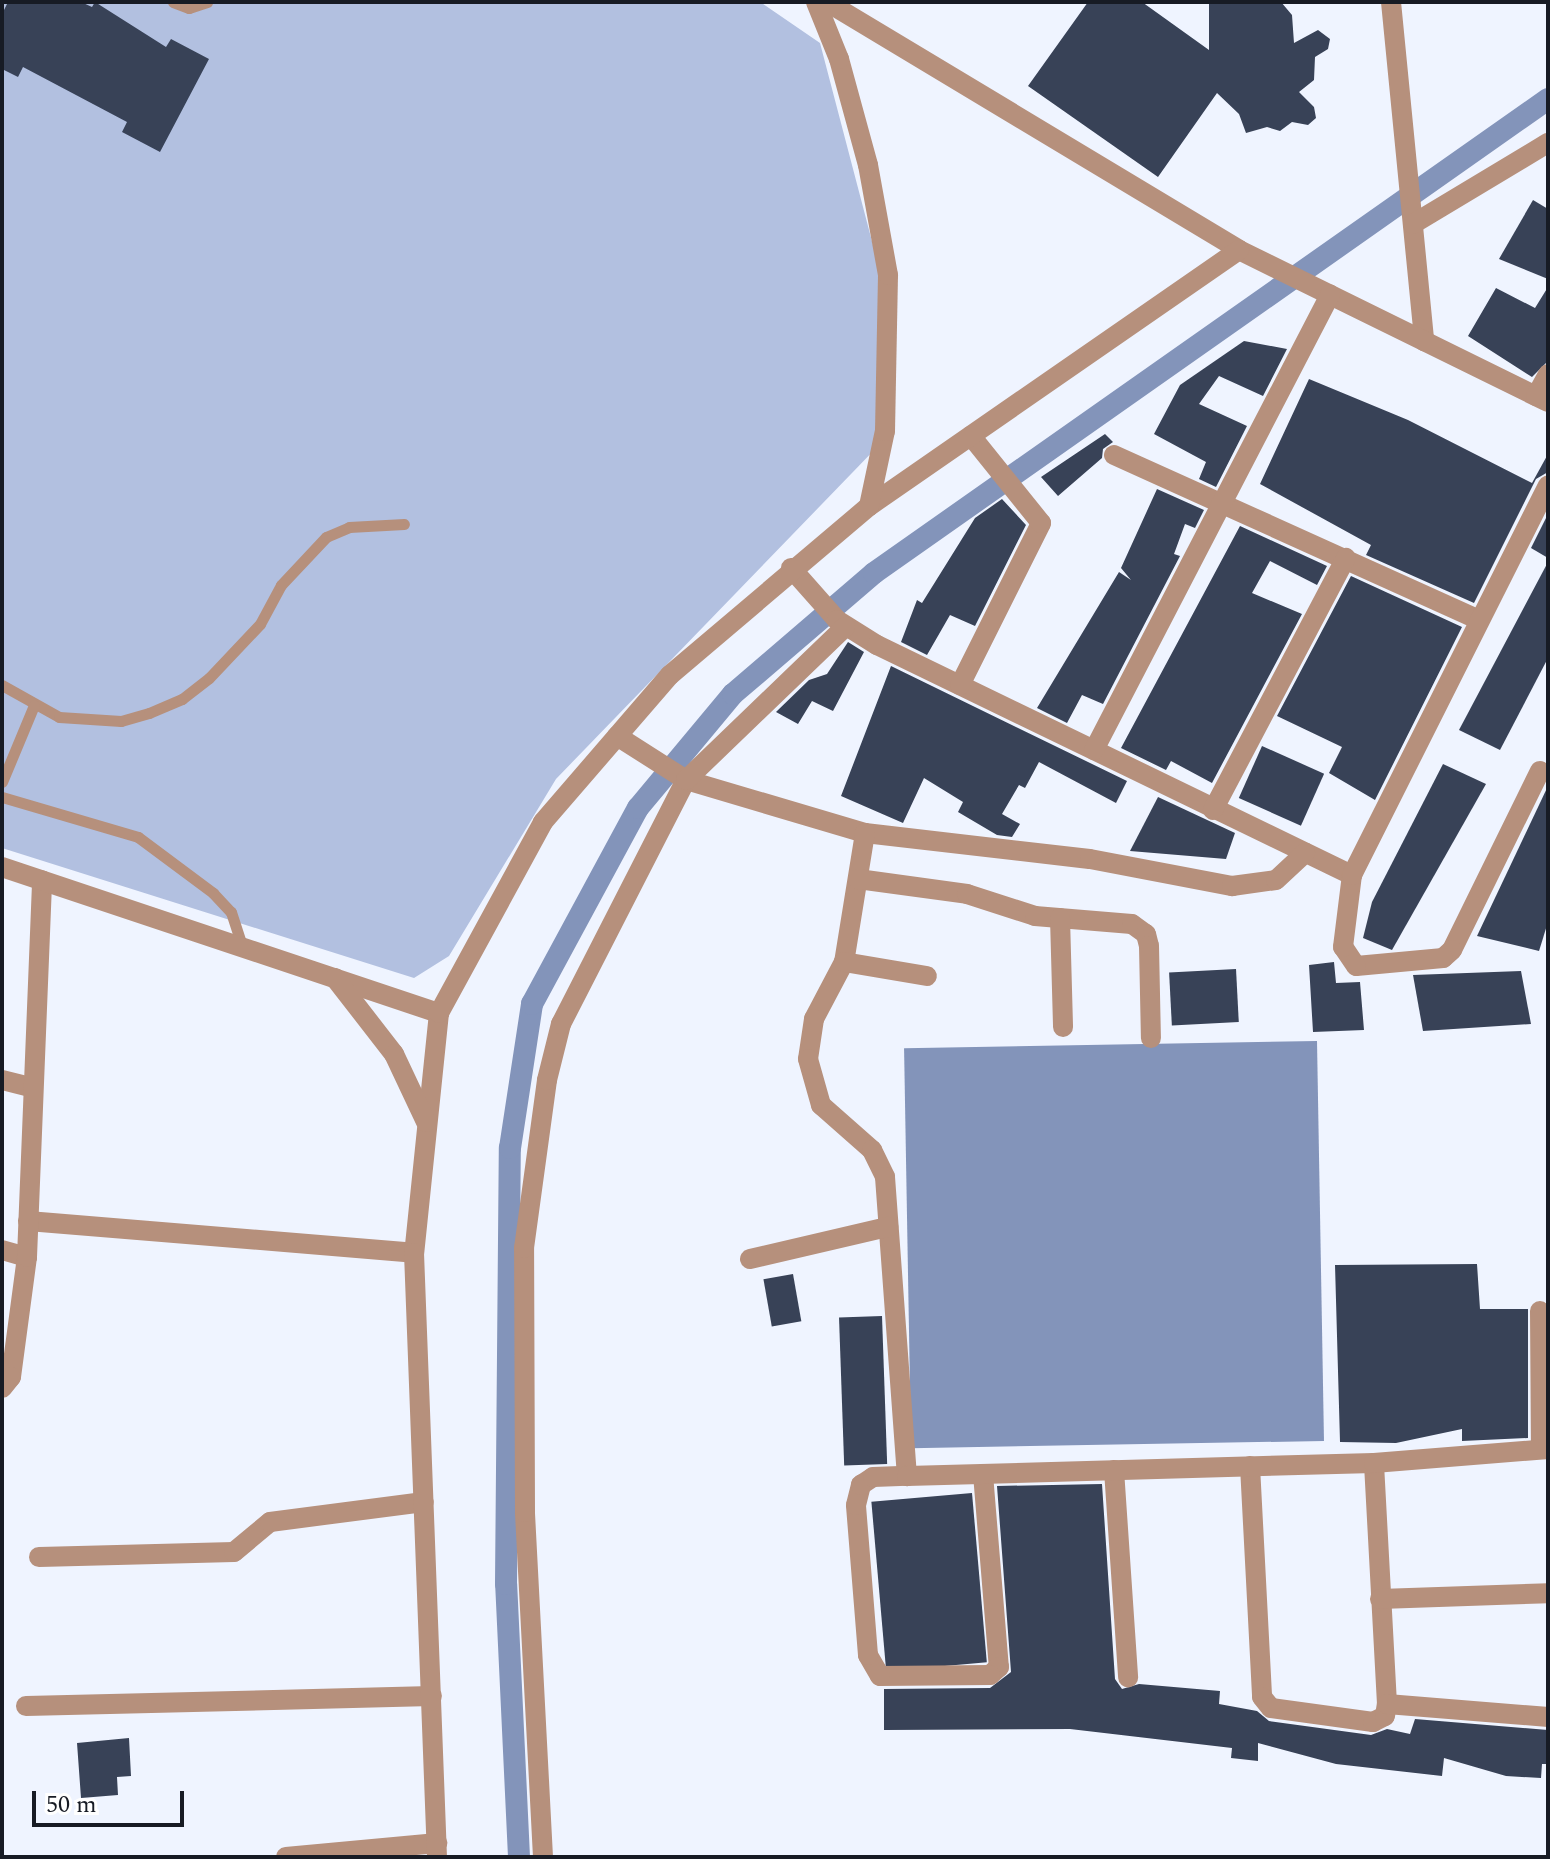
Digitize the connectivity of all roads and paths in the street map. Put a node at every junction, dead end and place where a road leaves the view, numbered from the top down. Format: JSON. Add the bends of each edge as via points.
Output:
{"nodes":[{"id":1,"x":173,"y":2,"type":"edge"},
{"id":2,"x":207,"y":2,"type":"edge"},
{"id":3,"x":816,"y":2,"type":"edge"},
{"id":4,"x":827,"y":2,"type":"edge"},
{"id":5,"x":1391,"y":2,"type":"edge"},
{"id":6,"x":1548,"y":143,"type":"edge"},
{"id":7,"x":1413,"y":224,"type":"junction"},
{"id":8,"x":1239,"y":250,"type":"junction"},
{"id":9,"x":1330,"y":295,"type":"junction"},
{"id":10,"x":1424,"y":341,"type":"junction"},
{"id":11,"x":1548,"y":374,"type":"edge"},
{"id":12,"x":1542,"y":399,"type":"edge"},
{"id":13,"x":971,"y":436,"type":"junction"},
{"id":14,"x":1114,"y":455,"type":"dead end"},
{"id":15,"x":1548,"y":485,"type":"edge"},
{"id":16,"x":1223,"y":501,"type":"junction"},
{"id":17,"x":869,"y":506,"type":"junction"},
{"id":18,"x":404,"y":524,"type":"dead end"},
{"id":19,"x":1346,"y":558,"type":"junction"},
{"id":20,"x":791,"y":568,"type":"junction"},
{"id":21,"x":1477,"y":619,"type":"junction"},
{"id":22,"x":841,"y":623,"type":"junction"},
{"id":23,"x":2,"y":685,"type":"edge"},
{"id":24,"x":960,"y":685,"type":"junction"},
{"id":25,"x":34,"y":705,"type":"junction"},
{"id":26,"x":617,"y":736,"type":"junction"},
{"id":27,"x":1094,"y":750,"type":"junction"},
{"id":28,"x":1540,"y":771,"type":"dead end"},
{"id":29,"x":680,"y":776,"type":"junction"},
{"id":30,"x":2,"y":782,"type":"edge"},
{"id":31,"x":2,"y":797,"type":"edge"},
{"id":32,"x":1213,"y":810,"type":"junction"},
{"id":33,"x":865,"y":833,"type":"junction"},
{"id":34,"x":1305,"y":853,"type":"junction"},
{"id":35,"x":2,"y":867,"type":"edge"},
{"id":36,"x":1352,"y":875,"type":"junction"},
{"id":37,"x":858,"y":879,"type":"junction"},
{"id":38,"x":42,"y":880,"type":"junction"},
{"id":39,"x":1060,"y":918,"type":"junction"},
{"id":40,"x":242,"y":947,"type":"junction"},
{"id":41,"x":844,"y":962,"type":"junction"},
{"id":42,"x":927,"y":976,"type":"dead end"},
{"id":43,"x":335,"y":978,"type":"junction"},
{"id":44,"x":439,"y":1013,"type":"junction"},
{"id":45,"x":1063,"y":1027,"type":"dead end"},
{"id":46,"x":1151,"y":1038,"type":"dead end"},
{"id":47,"x":2,"y":1080,"type":"edge"},
{"id":48,"x":31,"y":1087,"type":"junction"},
{"id":49,"x":427,"y":1126,"type":"junction"},
{"id":50,"x":28,"y":1221,"type":"junction"},
{"id":51,"x":888,"y":1227,"type":"junction"},
{"id":52,"x":2,"y":1250,"type":"edge"},
{"id":53,"x":414,"y":1253,"type":"junction"},
{"id":54,"x":27,"y":1257,"type":"junction"},
{"id":55,"x":750,"y":1259,"type":"dead end"},
{"id":56,"x":1540,"y":1311,"type":"dead end"},
{"id":57,"x":2,"y":1388,"type":"edge"},
{"id":58,"x":1544,"y":1449,"type":"edge"},
{"id":59,"x":1374,"y":1463,"type":"junction"},
{"id":60,"x":1250,"y":1466,"type":"junction"},
{"id":61,"x":1114,"y":1470,"type":"junction"},
{"id":62,"x":983,"y":1474,"type":"junction"},
{"id":63,"x":907,"y":1476,"type":"junction"},
{"id":64,"x":424,"y":1502,"type":"junction"},
{"id":65,"x":39,"y":1557,"type":"dead end"},
{"id":66,"x":1548,"y":1593,"type":"edge"},
{"id":67,"x":1380,"y":1599,"type":"junction"},
{"id":68,"x":1128,"y":1678,"type":"dead end"},
{"id":69,"x":432,"y":1696,"type":"junction"},
{"id":70,"x":1387,"y":1704,"type":"junction"},
{"id":71,"x":26,"y":1706,"type":"dead end"},
{"id":72,"x":1548,"y":1717,"type":"edge"},
{"id":73,"x":437,"y":1850,"type":"edge"},
{"id":74,"x":286,"y":1857,"type":"edge"},
{"id":75,"x":543,"y":1857,"type":"edge"}],
"edges":[{"from":1,"to":2,"type":"lane","via":[[189,8]]},
{"from":3,"to":17,"type":"street","via":[[839,59],[868,165],[888,275],[885,431]]},
{"from":4,"to":8,"type":"street"},
{"from":5,"to":7,"type":"street"},
{"from":6,"to":7,"type":"street"},
{"from":7,"to":10,"type":"street"},
{"from":8,"to":9,"type":"street"},
{"from":8,"to":13,"type":"street"},
{"from":9,"to":10,"type":"street"},
{"from":9,"to":16,"type":"street"},
{"from":10,"to":12,"type":"street"},
{"from":11,"to":12,"type":"street"},
{"from":13,"to":17,"type":"street"},
{"from":13,"to":24,"type":"street","via":[[1039,515],[1037,540]]},
{"from":14,"to":16,"type":"street"},
{"from":15,"to":21,"type":"street"},
{"from":16,"to":19,"type":"street"},
{"from":16,"to":27,"type":"street"},
{"from":17,"to":20,"type":"street"},
{"from":18,"to":25,"type":"lane","via":[[349,527],[326,537],[281,585],[260,624],[182,699],[121,721],[59,717]]},
{"from":19,"to":21,"type":"street"},
{"from":19,"to":32,"type":"street"},
{"from":20,"to":22,"type":"street"},
{"from":20,"to":26,"type":"street","via":[[670,675]]},
{"from":21,"to":36,"type":"street"},
{"from":22,"to":24,"type":"street"},
{"from":22,"to":29,"type":"street"},
{"from":23,"to":25,"type":"lane"},
{"from":24,"to":27,"type":"street"},
{"from":25,"to":30,"type":"lane"},
{"from":26,"to":29,"type":"street"},
{"from":26,"to":44,"type":"street","via":[[543,822]]},
{"from":27,"to":32,"type":"street"},
{"from":28,"to":36,"type":"street","via":[[1452,950],[1443,958],[1356,966],[1343,947]]},
{"from":29,"to":33,"type":"street"},
{"from":29,"to":75,"type":"street","via":[[561,1024],[532,1171],[524,1248],[525,1512]]},
{"from":31,"to":40,"type":"lane","via":[[138,837],[231,912]]},
{"from":32,"to":34,"type":"street"},
{"from":33,"to":34,"type":"street","via":[[1090,859],[1232,886],[1276,880]]},
{"from":33,"to":37,"type":"street"},
{"from":34,"to":36,"type":"street"},
{"from":35,"to":38,"type":"street"},
{"from":37,"to":39,"type":"street","via":[[967,894],[1013,912]]},
{"from":37,"to":41,"type":"street"},
{"from":38,"to":40,"type":"street"},
{"from":38,"to":48,"type":"street"},
{"from":39,"to":45,"type":"street"},
{"from":39,"to":46,"type":"street","via":[[1132,924],[1146,934]]},
{"from":40,"to":43,"type":"street"},
{"from":41,"to":42,"type":"street"},
{"from":41,"to":51,"type":"street","via":[[807,1039],[811,1079],[821,1105],[880,1160]]},
{"from":43,"to":44,"type":"street"},
{"from":43,"to":49,"type":"street","via":[[394,1054]]},
{"from":44,"to":49,"type":"street"},
{"from":47,"to":48,"type":"street"},
{"from":48,"to":50,"type":"street"},
{"from":49,"to":53,"type":"street"},
{"from":50,"to":53,"type":"street"},
{"from":50,"to":54,"type":"street"},
{"from":51,"to":55,"type":"street"},
{"from":51,"to":63,"type":"street"},
{"from":52,"to":54,"type":"street"},
{"from":53,"to":64,"type":"street"},
{"from":54,"to":57,"type":"street","via":[[11,1377]]},
{"from":56,"to":58,"type":"street"},
{"from":58,"to":59,"type":"street"},
{"from":59,"to":60,"type":"street"},
{"from":59,"to":67,"type":"street"},
{"from":60,"to":61,"type":"street"},
{"from":60,"to":70,"type":"street","via":[[1262,1697],[1271,1708],[1373,1722],[1385,1716]]},
{"from":61,"to":62,"type":"street"},
{"from":61,"to":68,"type":"street"},
{"from":62,"to":63,"type":"street"},
{"from":62,"to":63,"type":"street","via":[[999,1667],[990,1675],[894,1678],[874,1671],[868,1655],[856,1505],[866,1480]]},
{"from":64,"to":65,"type":"street","via":[[270,1522],[234,1552]]},
{"from":64,"to":69,"type":"street"},
{"from":66,"to":67,"type":"street"},
{"from":67,"to":70,"type":"street"},
{"from":69,"to":71,"type":"street"},
{"from":69,"to":73,"type":"street"},
{"from":70,"to":72,"type":"street"},
{"from":73,"to":74,"type":"street"}]}
